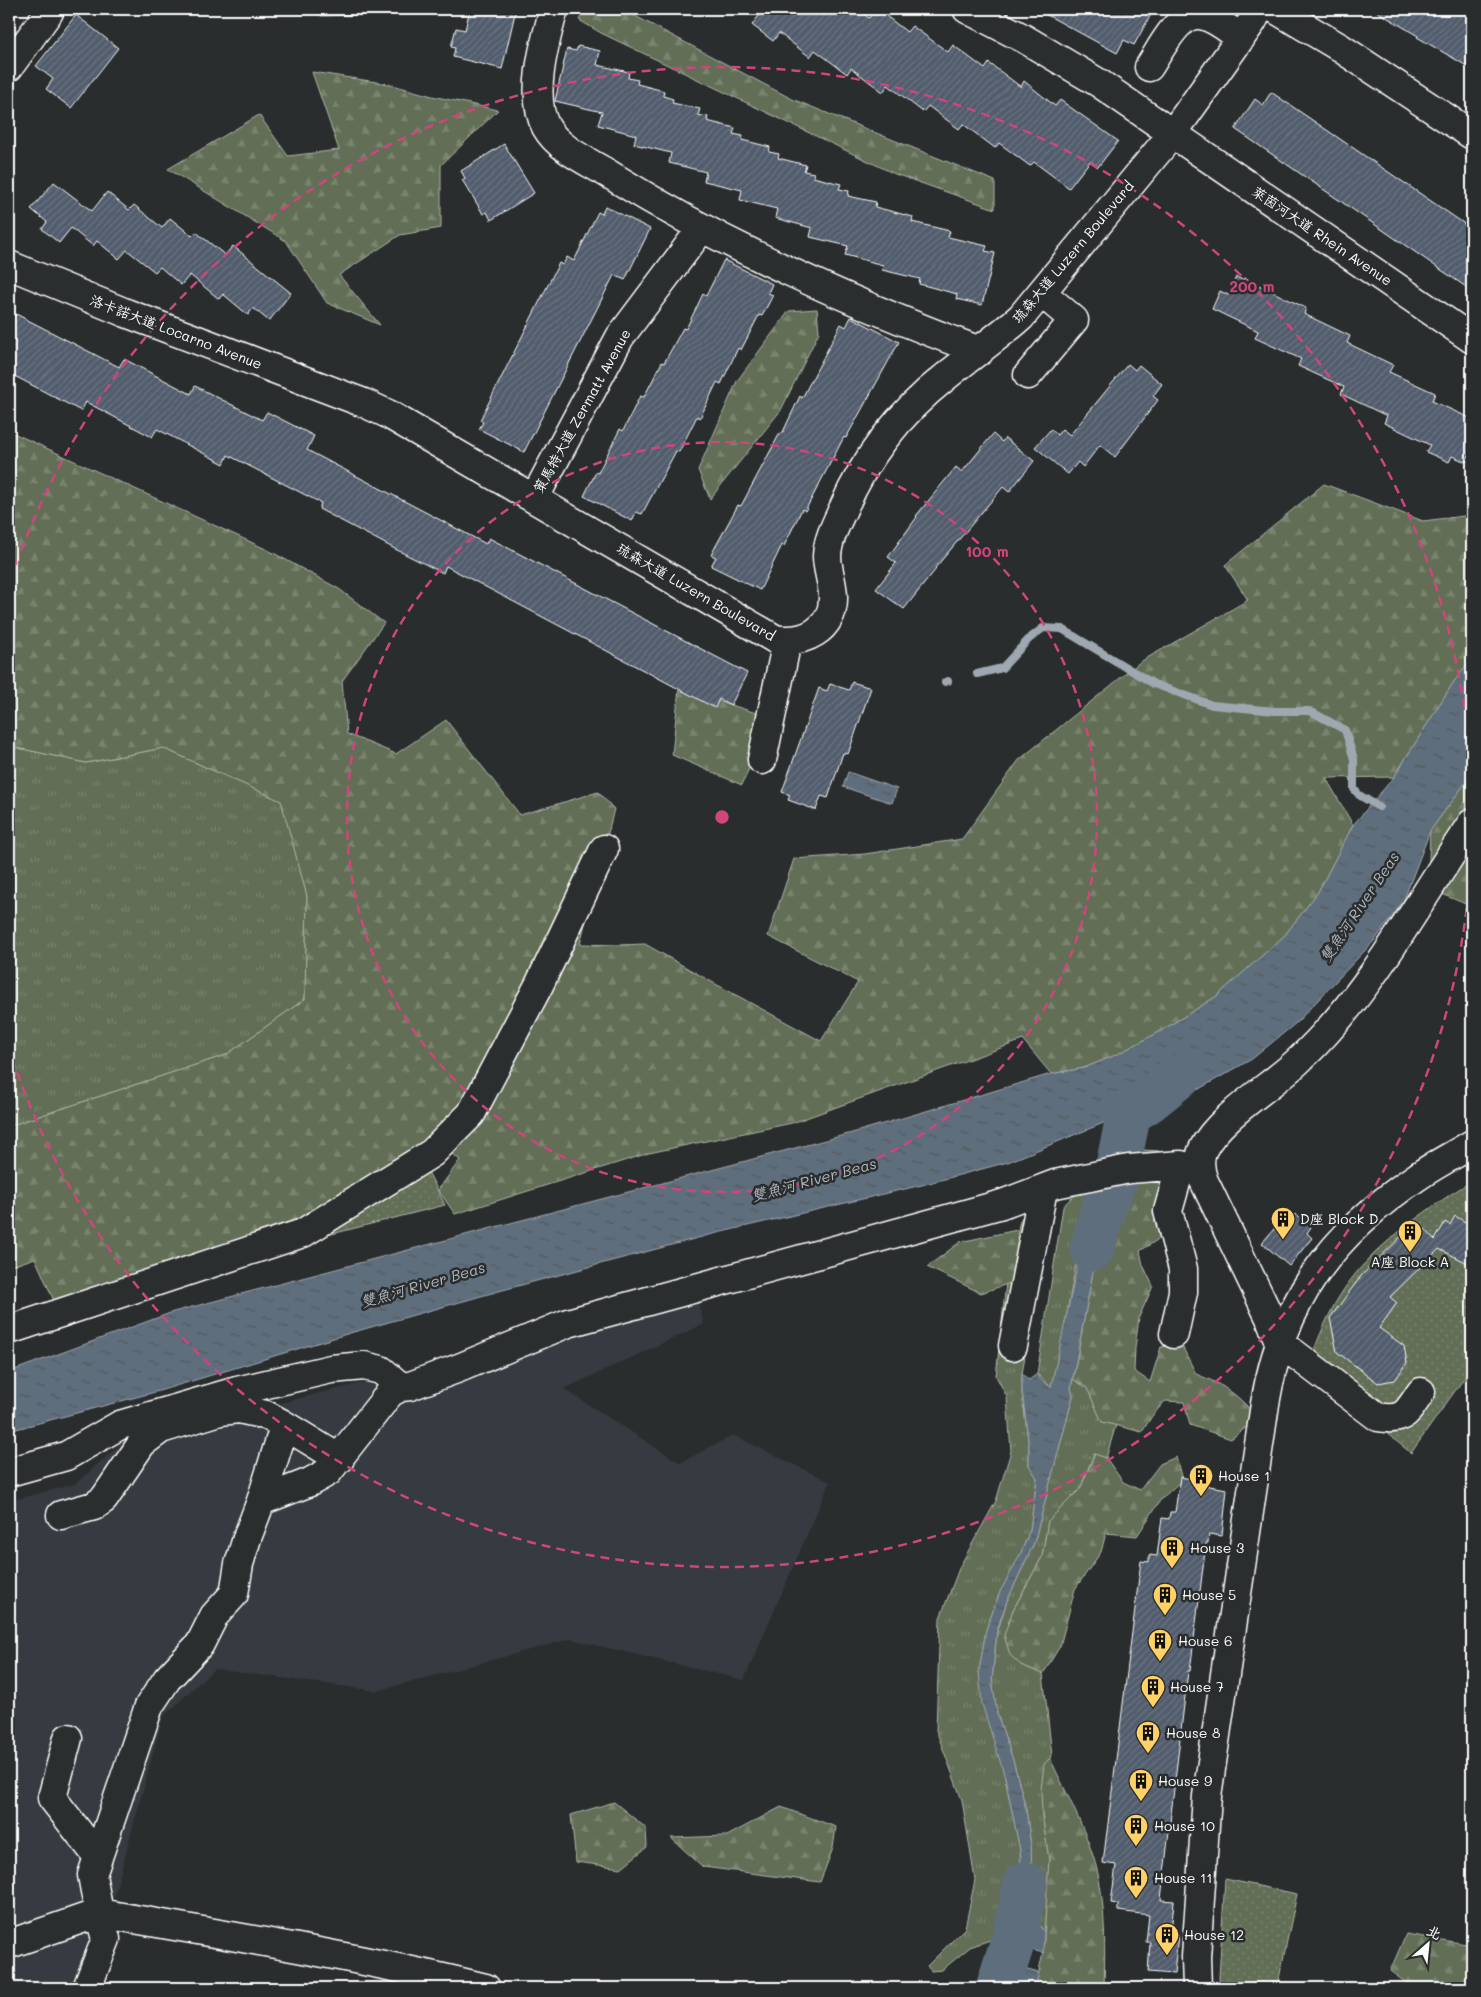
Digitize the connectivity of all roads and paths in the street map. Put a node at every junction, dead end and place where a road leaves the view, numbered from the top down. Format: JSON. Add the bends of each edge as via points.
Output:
{"nodes":[{"id":1,"x":554,"y":9,"type":"edge"},
{"id":2,"x":967,"y":9,"type":"edge"},
{"id":3,"x":1259,"y":9,"type":"edge"},
{"id":4,"x":1275,"y":9,"type":"edge"},
{"id":5,"x":48,"y":12,"type":"dead end"},
{"id":6,"x":1241,"y":38,"type":"junction"},
{"id":7,"x":9,"y":67,"type":"edge"},
{"id":8,"x":1150,"y":67,"type":"dead end"},
{"id":9,"x":1173,"y":133,"type":"junction"},
{"id":10,"x":1472,"y":135,"type":"edge"},
{"id":11,"x":702,"y":228,"type":"junction"},
{"id":12,"x":9,"y":265,"type":"edge"},
{"id":13,"x":1042,"y":292,"type":"junction"},
{"id":14,"x":1472,"y":339,"type":"edge"},
{"id":15,"x":980,"y":352,"type":"junction"},
{"id":16,"x":1028,"y":374,"type":"dead end"},
{"id":17,"x":355,"y":399,"type":"joint"},
{"id":18,"x":534,"y":499,"type":"junction"},
{"id":19,"x":787,"y":641,"type":"junction"},
{"id":20,"x":762,"y":760,"type":"dead end"},
{"id":21,"x":1472,"y":823,"type":"edge"},
{"id":22,"x":604,"y":849,"type":"dead end"},
{"id":23,"x":1472,"y":1144,"type":"edge"},
{"id":24,"x":1190,"y":1168,"type":"junction"},
{"id":25,"x":1043,"y":1189,"type":"junction"},
{"id":26,"x":9,"y":1330,"type":"edge"},
{"id":27,"x":1174,"y":1334,"type":"dead end"},
{"id":28,"x":1279,"y":1342,"type":"junction"},
{"id":29,"x":1013,"y":1346,"type":"dead end"},
{"id":30,"x":401,"y":1387,"type":"junction"},
{"id":31,"x":1421,"y":1392,"type":"dead end"},
{"id":32,"x":280,"y":1423,"type":"junction"},
{"id":33,"x":340,"y":1459,"type":"junction"},
{"id":34,"x":9,"y":1472,"type":"edge"},
{"id":35,"x":261,"y":1501,"type":"junction"},
{"id":36,"x":61,"y":1514,"type":"dead end"},
{"id":37,"x":68,"y":1738,"type":"dead end"},
{"id":38,"x":98,"y":1857,"type":"junction"},
{"id":39,"x":99,"y":1913,"type":"junction"},
{"id":40,"x":9,"y":1944,"type":"edge"},
{"id":41,"x":87,"y":1988,"type":"edge"},
{"id":42,"x":486,"y":1988,"type":"edge"},
{"id":43,"x":1197,"y":1988,"type":"edge"}],
"edges":[{"from":1,"to":11,"type":"street","via":[[538,94],[538,105],[546,128],[562,146]]},
{"from":2,"to":9,"type":"street","name":"萊茵河大道 Rhein Avenue","via":[[1023,38]]},
{"from":3,"to":6,"type":"street","name":"琉森大道 Luzern Boulevard"},
{"from":4,"to":10,"type":"street"},
{"from":5,"to":7,"type":"street"},
{"from":6,"to":8,"type":"street","via":[[1213,20],[1198,15],[1183,19]]},
{"from":6,"to":9,"type":"street","name":"琉森大道 Luzern Boulevard"},
{"from":9,"to":13,"type":"street","name":"琉森大道 Luzern Boulevard"},
{"from":9,"to":14,"type":"street","name":"萊茵河大道 Rhein Avenue"},
{"from":11,"to":15,"type":"street","via":[[839,295]]},
{"from":11,"to":18,"type":"street","name":"策馬特大道 Zermatt Avenue","via":[[620,338]]},
{"from":12,"to":17,"type":"street","name":"洛卡諾大道 Locarno Avenue","via":[[126,313]]},
{"from":13,"to":15,"type":"street","name":"琉森大道 Luzern Boulevard","via":[[1021,317]]},
{"from":13,"to":16,"type":"street","via":[[1074,320]]},
{"from":15,"to":19,"type":"street","name":"琉森大道 Luzern Boulevard","via":[[919,400],[878,447],[848,496],[830,539],[827,554],[833,597],[827,620],[810,636]]},
{"from":17,"to":18,"type":"street","name":"琉森大道 Luzern Boulevard","via":[[388,414]]},
{"from":18,"to":19,"type":"street","name":"琉森大道 Luzern Boulevard","via":[[775,639]]},
{"from":19,"to":20,"type":"street"},
{"from":21,"to":24,"type":"street","via":[[1380,966],[1322,1039],[1214,1131]]},
{"from":22,"to":26,"type":"street","via":[[539,985],[471,1114],[432,1152],[303,1233]]},
{"from":23,"to":28,"type":"street","via":[[1416,1177],[1347,1234],[1304,1288]]},
{"from":24,"to":25,"type":"street","via":[[1129,1169]]},
{"from":24,"to":27,"type":"street","via":[[1168,1211],[1183,1269],[1183,1292]]},
{"from":24,"to":28,"type":"street","via":[[1270,1318]]},
{"from":25,"to":29,"type":"street"},
{"from":25,"to":30,"type":"street","via":[[1002,1204],[568,1323],[459,1368]]},
{"from":28,"to":31,"type":"street","via":[[1378,1417],[1398,1419],[1405,1415]]},
{"from":28,"to":43,"type":"street","via":[[1265,1404],[1208,1796],[1196,1957]]},
{"from":30,"to":33,"type":"street","via":[[390,1392]]},
{"from":30,"to":34,"type":"street","via":[[381,1370],[364,1366],[331,1369],[237,1391],[120,1426],[66,1456]]},
{"from":32,"to":33,"type":"street"},
{"from":32,"to":35,"type":"street","via":[[282,1430]]},
{"from":32,"to":36,"type":"street","via":[[266,1415],[239,1409],[220,1411],[161,1428],[142,1443],[104,1499],[94,1506]]},
{"from":33,"to":35,"type":"street","via":[[328,1472],[310,1482]]},
{"from":35,"to":38,"type":"street","via":[[242,1556],[234,1594],[214,1616],[200,1644],[148,1706]]},
{"from":37,"to":38,"type":"street","via":[[52,1798]]},
{"from":38,"to":39,"type":"street","via":[[92,1875]]},
{"from":39,"to":40,"type":"street"},
{"from":39,"to":41,"type":"street","via":[[106,1939]]},
{"from":39,"to":42,"type":"street","via":[[296,1947]]}]}
